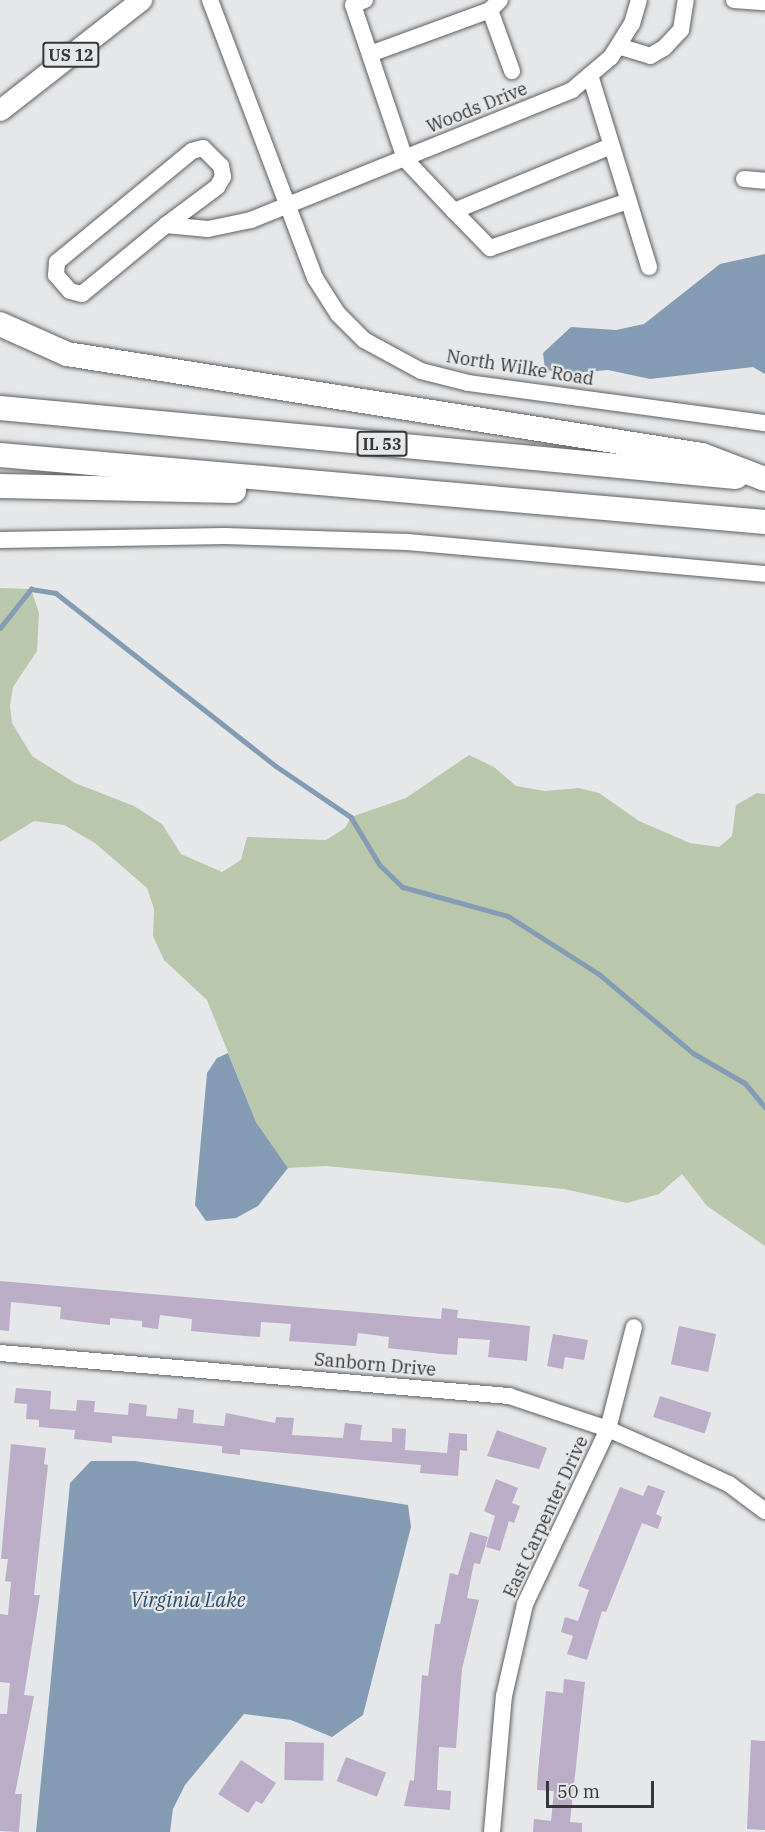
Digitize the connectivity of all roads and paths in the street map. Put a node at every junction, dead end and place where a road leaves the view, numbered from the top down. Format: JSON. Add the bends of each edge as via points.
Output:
{"nodes":[{"id":1,"x":141,"y":0,"type":"edge"},
{"id":2,"x":210,"y":0,"type":"edge"},
{"id":3,"x":365,"y":0,"type":"edge"},
{"id":4,"x":639,"y":0,"type":"edge"},
{"id":5,"x":686,"y":0,"type":"edge"},
{"id":6,"x":735,"y":0,"type":"edge"},
{"id":7,"x":765,"y":2,"type":"edge"},
{"id":8,"x":495,"y":5,"type":"edge"},
{"id":9,"x":618,"y":46,"type":"junction"},
{"id":10,"x":370,"y":54,"type":"junction"},
{"id":11,"x":512,"y":71,"type":"dead end"},
{"id":12,"x":590,"y":75,"type":"junction"},
{"id":13,"x":0,"y":110,"type":"edge"},
{"id":14,"x":611,"y":146,"type":"junction"},
{"id":15,"x":405,"y":159,"type":"junction"},
{"id":16,"x":744,"y":179,"type":"dead end"},
{"id":17,"x":765,"y":181,"type":"edge"},
{"id":18,"x":628,"y":201,"type":"junction"},
{"id":19,"x":289,"y":206,"type":"junction"},
{"id":20,"x":454,"y":211,"type":"junction"},
{"id":21,"x":166,"y":225,"type":"junction"},
{"id":22,"x":649,"y":267,"type":"dead end"},
{"id":23,"x":0,"y":324,"type":"edge"},
{"id":24,"x":0,"y":408,"type":"edge"},
{"id":25,"x":765,"y":423,"type":"edge"},
{"id":26,"x":0,"y":455,"type":"edge"},
{"id":27,"x":765,"y":479,"type":"edge"},
{"id":28,"x":0,"y":486,"type":"edge"},
{"id":29,"x":504,"y":500,"type":"junction"},
{"id":30,"x":765,"y":522,"type":"edge"},
{"id":31,"x":0,"y":540,"type":"edge"},
{"id":32,"x":765,"y":574,"type":"edge"},
{"id":33,"x":634,"y":1328,"type":"dead end"},
{"id":34,"x":0,"y":1353,"type":"edge"},
{"id":35,"x":608,"y":1429,"type":"junction"},
{"id":36,"x":765,"y":1511,"type":"edge"},
{"id":37,"x":492,"y":1832,"type":"edge"}],
"edges":[{"from":1,"to":13,"type":"main road","number":"US 12"},
{"from":2,"to":19,"type":"street","name":"North Wilke Road"},
{"from":3,"to":10,"type":"street","via":[[353,5]]},
{"from":4,"to":9,"type":"street","name":"Woods Drive"},
{"from":5,"to":9,"type":"street","via":[[681,30],[664,48],[650,56]]},
{"from":6,"to":7,"type":"street"},
{"from":8,"to":10,"type":"street"},
{"from":8,"to":11,"type":"street"},
{"from":9,"to":12,"type":"street","name":"Woods Drive"},
{"from":10,"to":15,"type":"street"},
{"from":12,"to":14,"type":"street"},
{"from":12,"to":15,"type":"street","name":"Woods Drive","via":[[572,90]]},
{"from":14,"to":18,"type":"street"},
{"from":14,"to":20,"type":"street"},
{"from":15,"to":19,"type":"street","name":"Woods Drive"},
{"from":15,"to":20,"type":"street"},
{"from":16,"to":17,"type":"street"},
{"from":18,"to":20,"type":"street","via":[[490,248]]},
{"from":18,"to":22,"type":"street"},
{"from":19,"to":21,"type":"street","name":"Woods Drive","via":[[207,229]]},
{"from":19,"to":25,"type":"street","name":"North Wilke Road","via":[[315,278],[338,314],[364,340],[421,371],[468,383]]},
{"from":21,"to":21,"type":"street","via":[[82,294],[70,291],[56,275],[57,262],[192,151],[203,148],[221,166],[223,177],[217,187]]},
{"from":23,"to":27,"type":"highway","via":[[67,354],[702,456]]},
{"from":24,"to":27,"type":"highway","number":"IL 53"},
{"from":26,"to":29,"type":"highway"},
{"from":28,"to":29,"type":"highway"},
{"from":29,"to":30,"type":"highway"},
{"from":31,"to":32,"type":"street","via":[[225,536],[407,542]]},
{"from":33,"to":35,"type":"street","name":"East Carpenter Drive"},
{"from":34,"to":35,"type":"street","name":"Sanborn Drive","via":[[508,1396]]},
{"from":35,"to":36,"type":"street","name":"Sanborn Drive","via":[[729,1484]]},
{"from":35,"to":37,"type":"street","name":"East Carpenter Drive","via":[[525,1604],[504,1696]]}]}
